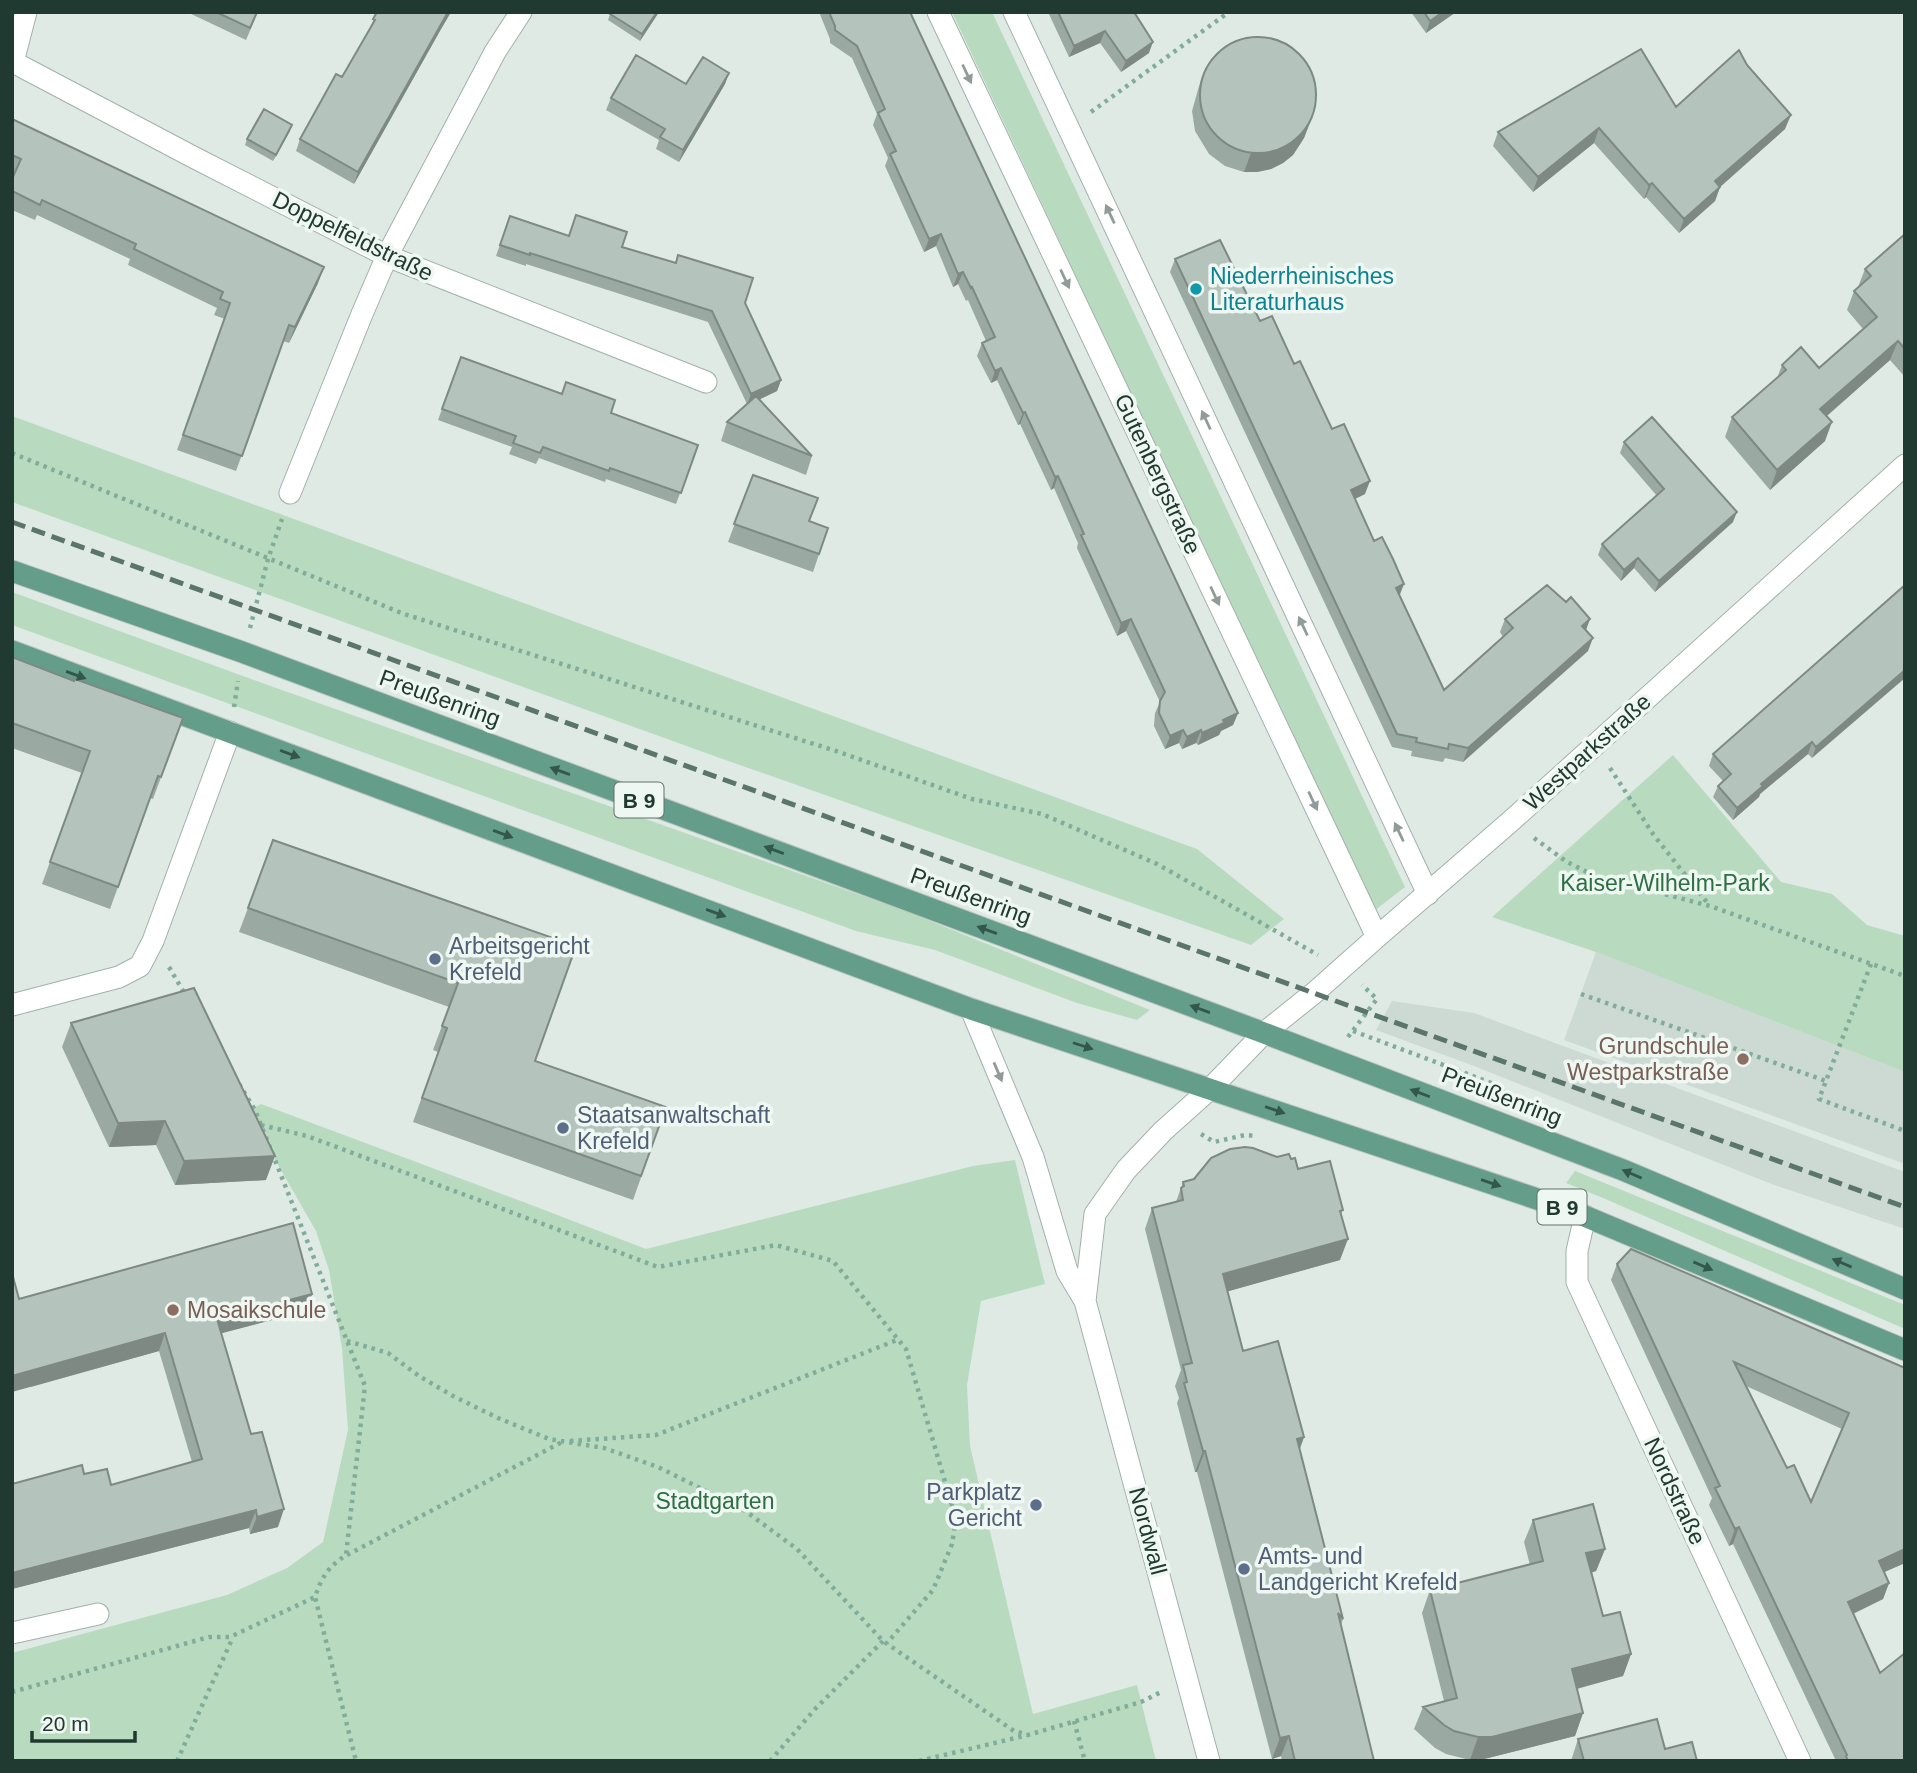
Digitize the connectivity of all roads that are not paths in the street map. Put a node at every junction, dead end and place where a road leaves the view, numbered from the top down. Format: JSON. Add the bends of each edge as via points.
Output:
{"nodes":[{"id":1,"x":26,"y":12,"type":"edge"},
{"id":2,"x":521,"y":12,"type":"edge"},
{"id":3,"x":938,"y":12,"type":"edge"},
{"id":4,"x":1014,"y":12,"type":"edge"},
{"id":5,"x":13,"y":62,"type":"edge"},
{"id":6,"x":387,"y":256,"type":"junction"},
{"id":7,"x":706,"y":382,"type":"dead end"},
{"id":8,"x":1905,"y":465,"type":"edge"},
{"id":9,"x":290,"y":493,"type":"road end"},
{"id":10,"x":12,"y":571,"type":"edge"},
{"id":11,"x":12,"y":651,"type":"edge"},
{"id":12,"x":230,"y":732,"type":"junction"},
{"id":13,"x":1428,"y":894,"type":"junction"},
{"id":14,"x":1377,"y":937,"type":"junction"},
{"id":15,"x":12,"y":1005,"type":"edge"},
{"id":16,"x":971,"y":1009,"type":"junction"},
{"id":17,"x":1264,"y":1033,"type":"junction"},
{"id":18,"x":1210,"y":1088,"type":"junction"},
{"id":19,"x":1585,"y":1216,"type":"junction"},
{"id":20,"x":1905,"y":1289,"type":"edge"},
{"id":21,"x":1085,"y":1301,"type":"junction"},
{"id":22,"x":1905,"y":1350,"type":"edge"},
{"id":23,"x":98,"y":1614,"type":"dead end"},
{"id":24,"x":12,"y":1633,"type":"edge"},
{"id":25,"x":1209,"y":1761,"type":"edge"},
{"id":26,"x":1800,"y":1761,"type":"edge"}],
"edges":[{"from":1,"to":5,"type":"street"},
{"from":2,"to":6,"type":"street","via":[[495,52]]},
{"from":3,"to":14,"type":"street","name":"Gutenbergstraße","one_way":true},
{"from":13,"to":4,"type":"street","one_way":true},
{"from":5,"to":6,"type":"street","name":"Doppelfeldstraße"},
{"from":6,"to":7,"type":"street","name":"Doppelfeldstraße"},
{"from":6,"to":9,"type":"street"},
{"from":8,"to":13,"type":"street","name":"Westparkstraße"},
{"from":17,"to":10,"type":"main road","name":"Preußenring","number":"B 9","one_way":true,"via":[[242,652]]},
{"from":11,"to":12,"type":"main road","number":"B 9","one_way":true},
{"from":12,"to":15,"type":"street","via":[[140,966],[119,977]]},
{"from":12,"to":16,"type":"main road","number":"B 9","one_way":true},
{"from":13,"to":14,"type":"street","name":"Westparkstraße"},
{"from":14,"to":17,"type":"street","name":"Westparkstraße"},
{"from":16,"to":18,"type":"main road","number":"B 9","one_way":true},
{"from":16,"to":21,"type":"street","name":"Nordwall","one_way":true,"via":[[1033,1157],[1067,1271]]},
{"from":17,"to":18,"type":"street","name":"Nordwall"},
{"from":20,"to":17,"type":"main road","name":"Preußenring","number":"B 9","one_way":true,"via":[[1623,1170]]},
{"from":18,"to":19,"type":"main road","number":"B 9","one_way":true},
{"from":18,"to":21,"type":"street","name":"Nordwall","via":[[1126,1170],[1095,1214]]},
{"from":19,"to":22,"type":"main road","number":"B 9","one_way":true},
{"from":19,"to":26,"type":"street","name":"Nordstraße","via":[[1577,1251],[1577,1282]]},
{"from":21,"to":25,"type":"street","name":"Nordwall"},
{"from":23,"to":24,"type":"street"}]}
